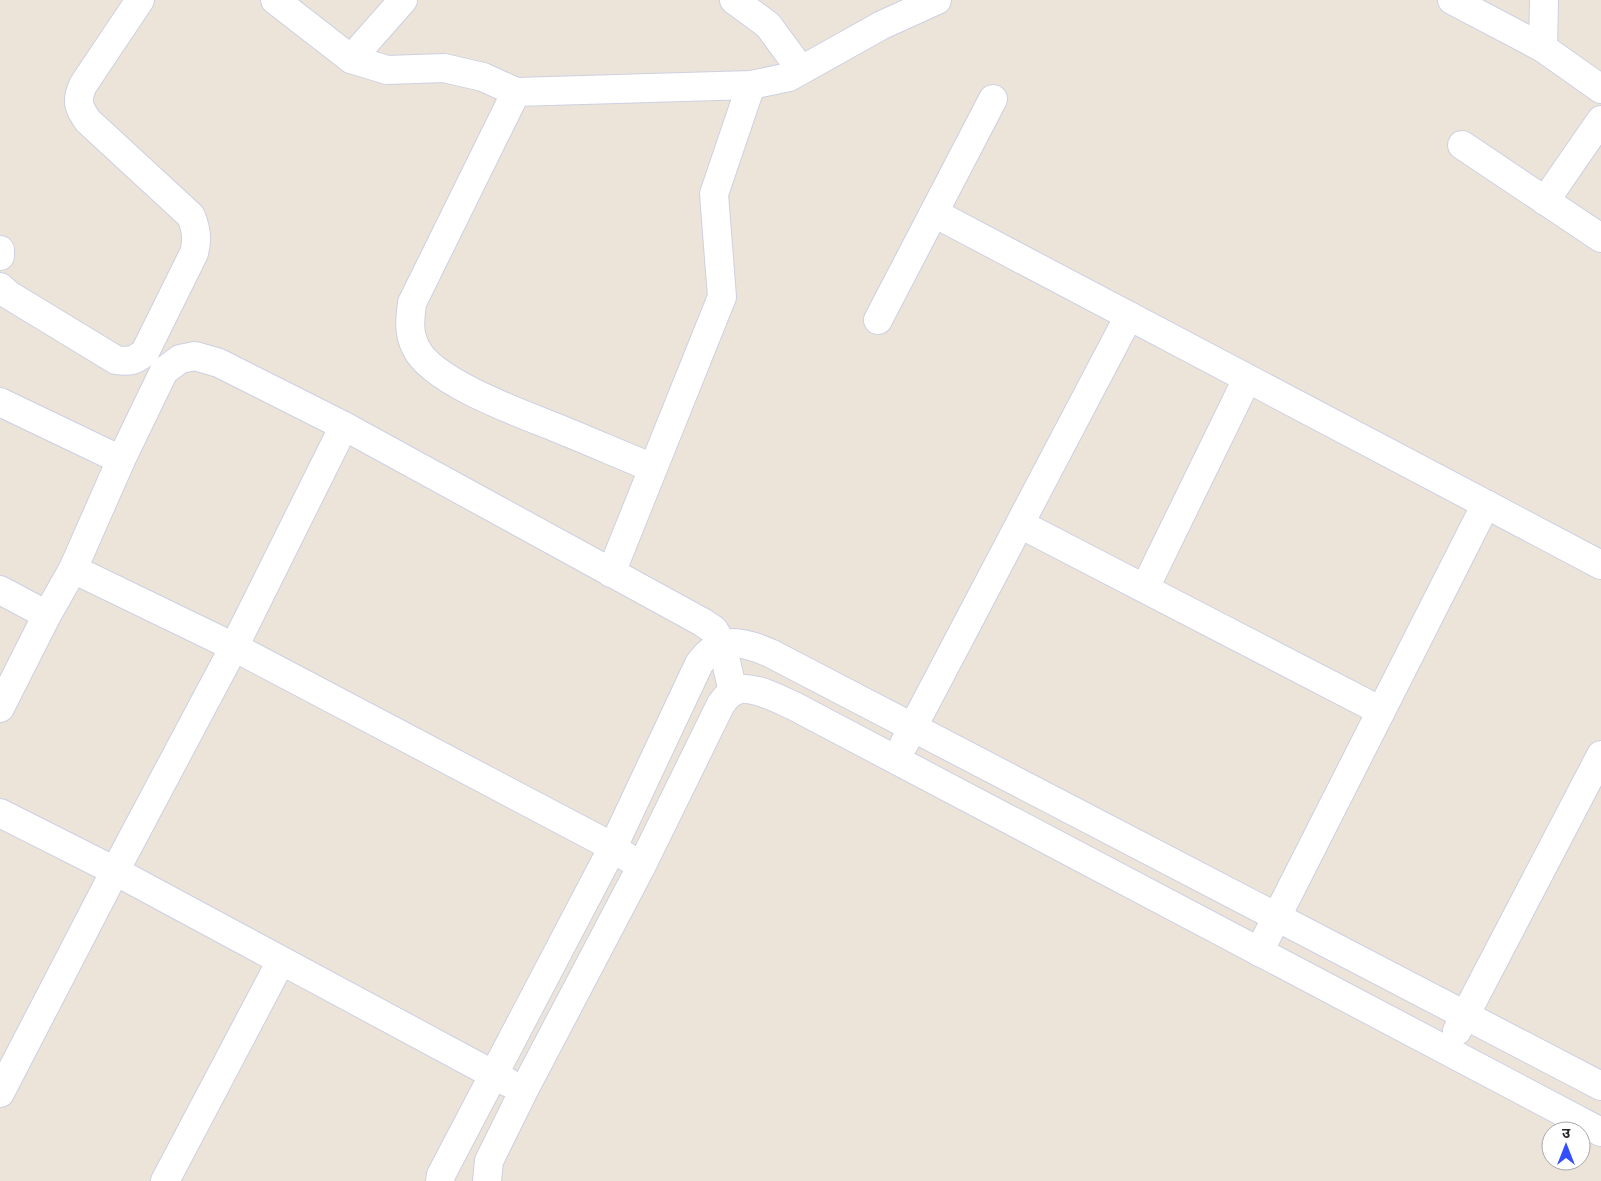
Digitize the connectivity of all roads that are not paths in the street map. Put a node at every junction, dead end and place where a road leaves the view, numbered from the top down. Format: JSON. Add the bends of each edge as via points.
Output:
{"nodes":[{"id":1,"x":140,"y":0,"type":"edge"},
{"id":2,"x":275,"y":0,"type":"edge"},
{"id":3,"x":403,"y":0,"type":"edge"},
{"id":4,"x":734,"y":0,"type":"edge"},
{"id":5,"x":937,"y":0,"type":"edge"},
{"id":6,"x":1452,"y":0,"type":"edge"},
{"id":7,"x":1544,"y":0,"type":"edge"},
{"id":8,"x":1543,"y":48,"type":"junction"},
{"id":9,"x":352,"y":60,"type":"junction"},
{"id":10,"x":801,"y":70,"type":"junction"},
{"id":11,"x":751,"y":85,"type":"junction"},
{"id":12,"x":1601,"y":89,"type":"edge"},
{"id":13,"x":516,"y":92,"type":"junction"},
{"id":14,"x":993,"y":99,"type":"dead end"},
{"id":15,"x":1601,"y":120,"type":"edge"},
{"id":16,"x":1462,"y":145,"type":"dead end"},
{"id":17,"x":1546,"y":201,"type":"junction"},
{"id":18,"x":934,"y":214,"type":"junction"},
{"id":19,"x":1601,"y":238,"type":"edge"},
{"id":20,"x":0,"y":250,"type":"edge"},
{"id":21,"x":0,"y":256,"type":"edge"},
{"id":22,"x":0,"y":287,"type":"edge"},
{"id":23,"x":1129,"y":316,"type":"junction"},
{"id":24,"x":878,"y":320,"type":"dead end"},
{"id":25,"x":1248,"y":379,"type":"junction"},
{"id":26,"x":0,"y":402,"type":"edge"},
{"id":27,"x":344,"y":426,"type":"junction"},
{"id":28,"x":121,"y":460,"type":"junction"},
{"id":29,"x":653,"y":468,"type":"junction"},
{"id":30,"x":1486,"y":504,"type":"junction"},
{"id":31,"x":1020,"y":524,"type":"junction"},
{"id":32,"x":1601,"y":565,"type":"edge"},
{"id":33,"x":73,"y":569,"type":"junction"},
{"id":34,"x":611,"y":573,"type":"junction"},
{"id":35,"x":1145,"y":588,"type":"junction"},
{"id":36,"x":0,"y":590,"type":"edge"},
{"id":37,"x":47,"y":615,"type":"junction"},
{"id":38,"x":722,"y":644,"type":"junction"},
{"id":39,"x":234,"y":647,"type":"junction"},
{"id":40,"x":733,"y":692,"type":"junction"},
{"id":41,"x":0,"y":708,"type":"edge"},
{"id":42,"x":1381,"y":711,"type":"junction"},
{"id":43,"x":913,"y":728,"type":"junction"},
{"id":44,"x":1601,"y":755,"type":"edge"},
{"id":45,"x":896,"y":760,"type":"junction"},
{"id":46,"x":0,"y":813,"type":"edge"},
{"id":47,"x":613,"y":847,"type":"junction"},
{"id":48,"x":642,"y":867,"type":"junction"},
{"id":49,"x":115,"y":871,"type":"junction"},
{"id":50,"x":1277,"y":917,"type":"junction"},
{"id":51,"x":1259,"y":952,"type":"junction"},
{"id":52,"x":281,"y":961,"type":"junction"},
{"id":53,"x":1465,"y":1016,"type":"junction"},
{"id":54,"x":1446,"y":1050,"type":"junction"},
{"id":55,"x":493,"y":1076,"type":"junction"},
{"id":56,"x":1601,"y":1086,"type":"edge"},
{"id":57,"x":524,"y":1090,"type":"junction"},
{"id":58,"x":0,"y":1093,"type":"edge"},
{"id":59,"x":1601,"y":1132,"type":"edge"},
{"id":60,"x":165,"y":1181,"type":"edge"},
{"id":61,"x":440,"y":1181,"type":"edge"},
{"id":62,"x":487,"y":1181,"type":"edge"}],
"edges":[{"from":1,"to":22,"type":"street","via":[[83,85],[78,96],[79,109],[191,216],[196,229],[194,253],[145,352],[129,362],[116,360]]},
{"from":2,"to":9,"type":"street"},
{"from":3,"to":9,"type":"street"},
{"from":4,"to":10,"type":"street","via":[[768,25]]},
{"from":5,"to":10,"type":"street","via":[[882,25]]},
{"from":6,"to":8,"type":"street"},
{"from":7,"to":8,"type":"street"},
{"from":8,"to":12,"type":"street"},
{"from":9,"to":13,"type":"street","via":[[387,70],[444,68],[482,77]]},
{"from":10,"to":11,"type":"street","via":[[789,77]]},
{"from":11,"to":13,"type":"street"},
{"from":11,"to":29,"type":"street","via":[[714,194],[722,297]]},
{"from":13,"to":29,"type":"street","via":[[412,303],[410,333],[426,362],[460,386]]},
{"from":14,"to":18,"type":"street"},
{"from":15,"to":17,"type":"street"},
{"from":16,"to":17,"type":"street"},
{"from":17,"to":19,"type":"street"},
{"from":18,"to":23,"type":"street"},
{"from":18,"to":24,"type":"street"},
{"from":20,"to":21,"type":"street"},
{"from":23,"to":25,"type":"street"},
{"from":23,"to":31,"type":"street"},
{"from":25,"to":30,"type":"street"},
{"from":25,"to":35,"type":"street"},
{"from":26,"to":28,"type":"street"},
{"from":27,"to":28,"type":"street","via":[[219,363],[195,356],[180,358],[164,371]]},
{"from":27,"to":34,"type":"street"},
{"from":27,"to":39,"type":"street"},
{"from":28,"to":33,"type":"street"},
{"from":29,"to":34,"type":"street"},
{"from":30,"to":32,"type":"street"},
{"from":30,"to":42,"type":"street"},
{"from":31,"to":35,"type":"street"},
{"from":31,"to":43,"type":"street"},
{"from":33,"to":37,"type":"street"},
{"from":33,"to":39,"type":"street"},
{"from":34,"to":38,"type":"street","via":[[702,622],[714,630]]},
{"from":35,"to":42,"type":"street"},
{"from":36,"to":37,"type":"street"},
{"from":37,"to":41,"type":"street"},
{"from":38,"to":40,"type":"street"},
{"from":38,"to":43,"type":"street","via":[[750,644]]},
{"from":38,"to":47,"type":"street","via":[[707,652],[700,664]]},
{"from":39,"to":47,"type":"street"},
{"from":39,"to":49,"type":"street"},
{"from":40,"to":45,"type":"street","via":[[750,689],[766,693]]},
{"from":40,"to":48,"type":"street","via":[[721,704]]},
{"from":42,"to":50,"type":"street"},
{"from":43,"to":45,"type":"street"},
{"from":43,"to":50,"type":"street"},
{"from":44,"to":53,"type":"street"},
{"from":45,"to":51,"type":"street"},
{"from":46,"to":49,"type":"street"},
{"from":47,"to":48,"type":"street"},
{"from":47,"to":55,"type":"street"},
{"from":48,"to":57,"type":"street"},
{"from":49,"to":52,"type":"street"},
{"from":49,"to":58,"type":"street"},
{"from":50,"to":51,"type":"street"},
{"from":50,"to":53,"type":"street"},
{"from":51,"to":54,"type":"street"},
{"from":52,"to":55,"type":"street"},
{"from":52,"to":60,"type":"street"},
{"from":53,"to":54,"type":"street"},
{"from":53,"to":56,"type":"street"},
{"from":54,"to":59,"type":"street"},
{"from":55,"to":57,"type":"street"},
{"from":55,"to":61,"type":"street"},
{"from":57,"to":62,"type":"street","via":[[489,1162]]}]}
